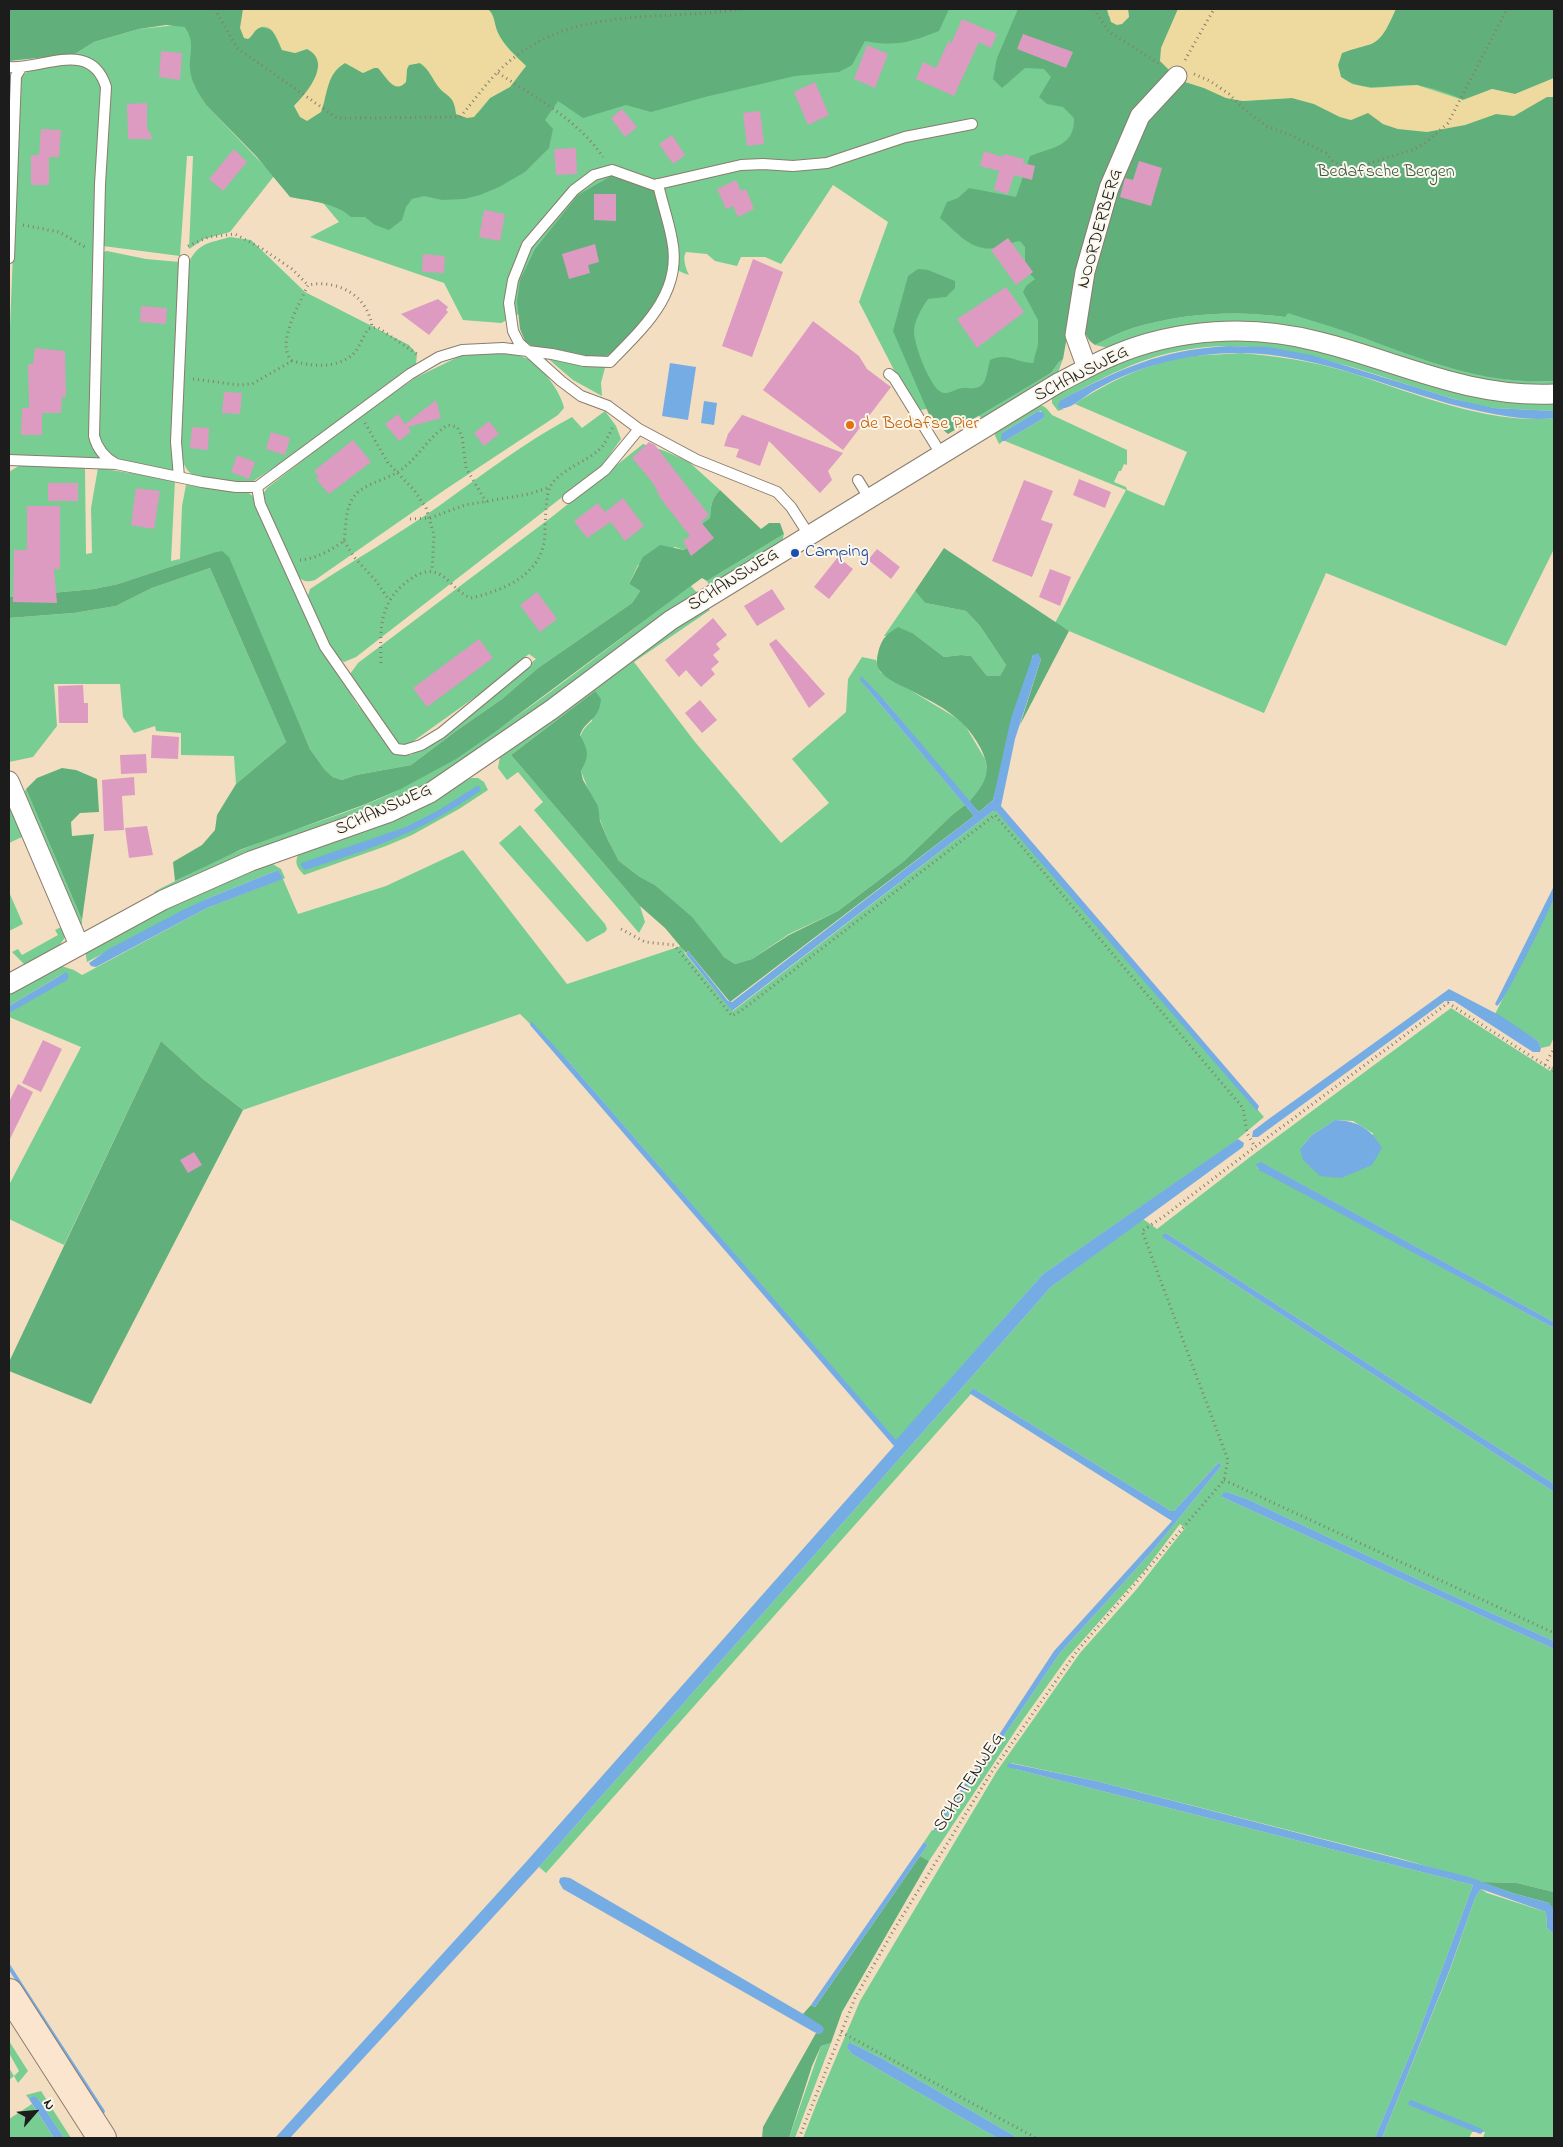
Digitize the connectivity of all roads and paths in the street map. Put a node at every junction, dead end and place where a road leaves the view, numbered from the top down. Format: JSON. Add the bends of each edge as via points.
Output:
{"nodes":[{"id":1,"x":215,"y":9,"type":"edge"},
{"id":2,"x":741,"y":9,"type":"edge"},
{"id":3,"x":1094,"y":9,"type":"edge"},
{"id":4,"x":1214,"y":9,"type":"edge"},
{"id":5,"x":1507,"y":9,"type":"edge"},
{"id":6,"x":9,"y":67,"type":"edge"},
{"id":7,"x":21,"y":68,"type":"junction"},
{"id":8,"x":498,"y":73,"type":"junction"},
{"id":9,"x":1176,"y":76,"type":"junction"},
{"id":10,"x":972,"y":124,"type":"dead end"},
{"id":11,"x":612,"y":170,"type":"junction"},
{"id":12,"x":658,"y":184,"type":"junction"},
{"id":13,"x":10,"y":224,"type":"junction"},
{"id":14,"x":98,"y":248,"type":"junction"},
{"id":15,"x":9,"y":258,"type":"edge"},
{"id":16,"x":184,"y":260,"type":"joint"},
{"id":17,"x":308,"y":285,"type":"junction"},
{"id":18,"x":372,"y":328,"type":"junction"},
{"id":19,"x":529,"y":352,"type":"junction"},
{"id":20,"x":434,"y":360,"type":"junction"},
{"id":21,"x":292,"y":361,"type":"junction"},
{"id":22,"x":1087,"y":368,"type":"junction"},
{"id":23,"x":889,"y":374,"type":"dead end"},
{"id":24,"x":178,"y":376,"type":"junction"},
{"id":25,"x":1554,"y":394,"type":"edge"},
{"id":26,"x":359,"y":411,"type":"junction"},
{"id":27,"x":620,"y":414,"type":"junction"},
{"id":28,"x":639,"y":429,"type":"junction"},
{"id":29,"x":941,"y":454,"type":"junction"},
{"id":30,"x":9,"y":460,"type":"edge"},
{"id":31,"x":116,"y":464,"type":"junction"},
{"id":32,"x":398,"y":472,"type":"junction"},
{"id":33,"x":180,"y":477,"type":"junction"},
{"id":34,"x":858,"y":480,"type":"dead end"},
{"id":35,"x":257,"y":487,"type":"junction"},
{"id":36,"x":550,"y":487,"type":"junction"},
{"id":37,"x":568,"y":498,"type":"dead end"},
{"id":38,"x":869,"y":498,"type":"junction"},
{"id":39,"x":486,"y":502,"type":"junction"},
{"id":40,"x":430,"y":518,"type":"junction"},
{"id":41,"x":410,"y":519,"type":"dead end"},
{"id":42,"x":809,"y":534,"type":"junction"},
{"id":43,"x":344,"y":541,"type":"junction"},
{"id":44,"x":286,"y":560,"type":"junction"},
{"id":45,"x":432,"y":571,"type":"junction"},
{"id":46,"x":389,"y":600,"type":"junction"},
{"id":47,"x":381,"y":663,"type":"dead end"},
{"id":48,"x":526,"y":663,"type":"dead end"},
{"id":49,"x":9,"y":781,"type":"edge"},
{"id":50,"x":621,"y":929,"type":"dead end"},
{"id":51,"x":79,"y":945,"type":"junction"},
{"id":52,"x":9,"y":984,"type":"edge"},
{"id":53,"x":1554,"y":1048,"type":"edge"},
{"id":54,"x":1545,"y":1065,"type":"junction"},
{"id":55,"x":1554,"y":1071,"type":"edge"},
{"id":56,"x":1254,"y":1146,"type":"junction"},
{"id":57,"x":1224,"y":1480,"type":"junction"},
{"id":58,"x":1554,"y":1633,"type":"edge"},
{"id":59,"x":9,"y":1993,"type":"edge"},
{"id":60,"x":841,"y":2032,"type":"junction"},
{"id":61,"x":102,"y":2138,"type":"edge"},
{"id":62,"x":800,"y":2138,"type":"edge"},
{"id":63,"x":1036,"y":2138,"type":"edge"}],
"edges":[{"from":1,"to":8,"type":"path","via":[[237,48],[336,118],[460,117]]},
{"from":2,"to":8,"type":"path","via":[[616,18],[573,28],[531,46]]},
{"from":3,"to":9,"type":"path","via":[[1108,31]]},
{"from":4,"to":9,"type":"path"},
{"from":5,"to":9,"type":"path","via":[[1448,123],[1412,150],[1347,170],[1326,153],[1257,121],[1210,81],[1195,74]]},
{"from":6,"to":7,"type":"lane"},
{"from":7,"to":13,"type":"lane","via":[[16,76]]},
{"from":7,"to":14,"type":"lane","via":[[37,62],[74,59],[87,61],[102,76],[106,96]]},
{"from":8,"to":11,"type":"path","via":[[549,106],[592,140]]},
{"from":9,"to":22,"type":"street","name":"NOORDERBERG","via":[[1140,116],[1109,188],[1085,272],[1075,335]]},
{"from":10,"to":12,"type":"lane","via":[[905,137],[827,162],[793,166],[741,165]]},
{"from":11,"to":12,"type":"lane"},
{"from":11,"to":19,"type":"lane","via":[[594,175],[574,190],[527,245],[513,280],[509,303],[513,330],[519,343]]},
{"from":12,"to":19,"type":"lane","via":[[673,242],[673,276],[666,296],[647,324],[610,362]]},
{"from":13,"to":14,"type":"path","via":[[58,232],[85,247]]},
{"from":13,"to":15,"type":"lane"},
{"from":14,"to":31,"type":"lane","via":[[94,436],[100,449]]},
{"from":16,"to":17,"type":"path","via":[[189,244],[208,237],[235,234],[261,248]]},
{"from":16,"to":24,"type":"lane"},
{"from":17,"to":18,"type":"path","via":[[335,284],[352,293],[372,320]]},
{"from":17,"to":21,"type":"path","via":[[285,342],[287,356]]},
{"from":18,"to":20,"type":"path","via":[[376,327],[419,355]]},
{"from":18,"to":21,"type":"path","via":[[368,329],[351,356],[330,365]]},
{"from":19,"to":20,"type":"lane","via":[[503,348],[462,350]]},
{"from":19,"to":27,"type":"lane","via":[[581,396]]},
{"from":20,"to":26,"type":"lane"},
{"from":21,"to":24,"type":"path","via":[[252,384],[239,386]]},
{"from":22,"to":25,"type":"street","name":"SCHANSWEG","via":[[1112,355],[1184,334],[1246,330],[1319,341],[1467,387],[1510,393]]},
{"from":22,"to":29,"type":"street","name":"SCHANSWEG"},
{"from":23,"to":29,"type":"lane"},
{"from":24,"to":33,"type":"lane","via":[[176,442]]},
{"from":26,"to":32,"type":"path","via":[[377,446]]},
{"from":26,"to":35,"type":"lane"},
{"from":27,"to":28,"type":"lane"},
{"from":27,"to":36,"type":"path","via":[[600,450],[569,469]]},
{"from":28,"to":37,"type":"lane","via":[[605,470]]},
{"from":28,"to":42,"type":"lane","via":[[697,460],[777,492],[792,507]]},
{"from":29,"to":38,"type":"street","name":"SCHANSWEG"},
{"from":30,"to":31,"type":"lane"},
{"from":31,"to":33,"type":"lane"},
{"from":32,"to":39,"type":"path","via":[[435,432],[448,425],[457,427],[462,436],[466,468]]},
{"from":32,"to":40,"type":"path","via":[[414,490]]},
{"from":32,"to":43,"type":"path","via":[[355,496],[347,515]]},
{"from":33,"to":35,"type":"lane","via":[[236,487]]},
{"from":34,"to":38,"type":"lane"},
{"from":35,"to":44,"type":"lane","via":[[260,504]]},
{"from":36,"to":39,"type":"path"},
{"from":36,"to":45,"type":"path","via":[[545,542],[527,575],[511,586],[471,598]]},
{"from":38,"to":42,"type":"street","name":"SCHANSWEG"},
{"from":39,"to":40,"type":"path","via":[[465,505]]},
{"from":40,"to":41,"type":"path"},
{"from":40,"to":45,"type":"path","via":[[434,535]]},
{"from":42,"to":51,"type":"street","name":"SCHANSWEG","via":[[672,620],[551,710],[430,793],[372,819],[242,865],[163,900]]},
{"from":43,"to":44,"type":"path","via":[[305,560]]},
{"from":43,"to":46,"type":"path"},
{"from":44,"to":48,"type":"lane","via":[[325,647],[396,748],[405,750],[421,746],[441,733]]},
{"from":45,"to":46,"type":"path","via":[[416,575],[401,585]]},
{"from":46,"to":47,"type":"path","via":[[380,632]]},
{"from":49,"to":51,"type":"street"},
{"from":50,"to":56,"type":"path","via":[[644,942],[674,945],[732,1016],[995,815],[1243,1108],[1247,1133]]},
{"from":51,"to":52,"type":"street","name":"SCHANSWEG"},
{"from":53,"to":54,"type":"path"},
{"from":54,"to":55,"type":"path"},
{"from":54,"to":56,"type":"path","via":[[1448,1004]]},
{"from":56,"to":57,"type":"path","via":[[1142,1231],[1228,1460]]},
{"from":57,"to":58,"type":"path"},
{"from":57,"to":60,"type":"path","name":"SCHOTENWEG","via":[[1076,1651],[1021,1730],[892,1933],[855,1998]]},
{"from":59,"to":61,"type":"street"},
{"from":60,"to":62,"type":"path","name":"SCHOTENWEG"},
{"from":60,"to":63,"type":"path"}]}
